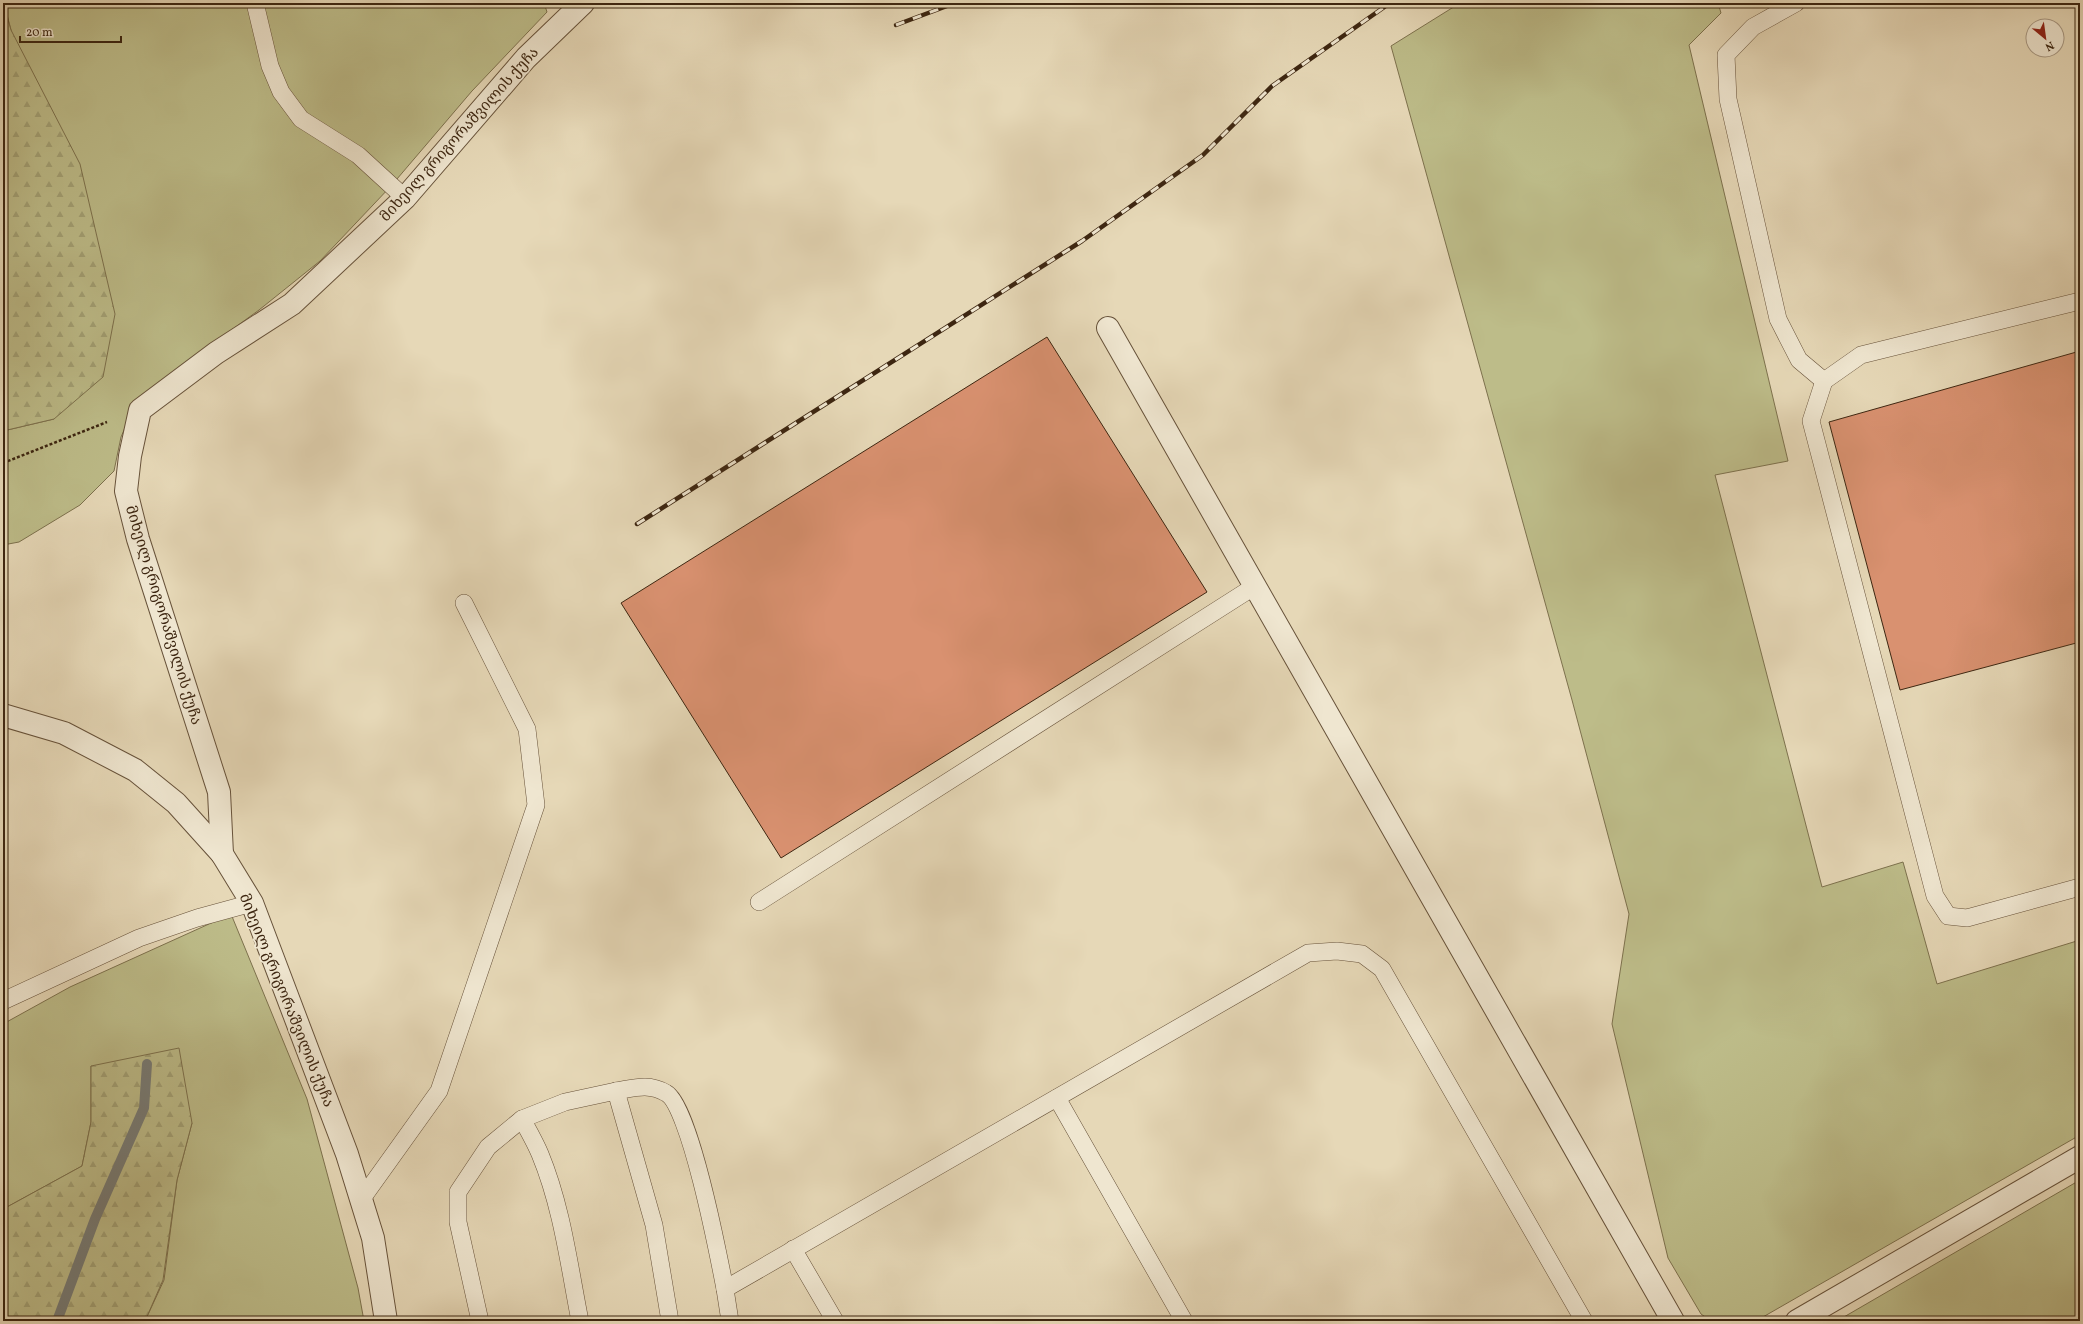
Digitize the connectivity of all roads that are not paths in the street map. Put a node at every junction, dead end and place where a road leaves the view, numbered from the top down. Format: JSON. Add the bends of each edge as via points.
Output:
{"nodes":[{"id":1,"x":255,"y":3,"type":"edge"},
{"id":2,"x":583,"y":3,"type":"edge"},
{"id":3,"x":1796,"y":3,"type":"edge"},
{"id":4,"x":405,"y":198,"type":"junction"},
{"id":5,"x":2080,"y":301,"type":"edge"},
{"id":6,"x":1108,"y":328,"type":"dead end"},
{"id":7,"x":1824,"y":381,"type":"junction"},
{"id":8,"x":1255,"y":586,"type":"junction"},
{"id":9,"x":464,"y":603,"type":"dead end"},
{"id":10,"x":3,"y":715,"type":"edge"},
{"id":11,"x":222,"y":854,"type":"junction"},
{"id":12,"x":2080,"y":887,"type":"edge"},
{"id":13,"x":759,"y":902,"type":"dead end"},
{"id":14,"x":252,"y":903,"type":"junction"},
{"id":15,"x":3,"y":1001,"type":"edge"},
{"id":16,"x":616,"y":1091,"type":"junction"},
{"id":17,"x":1057,"y":1098,"type":"junction"},
{"id":18,"x":522,"y":1119,"type":"junction"},
{"id":19,"x":2080,"y":1158,"type":"edge"},
{"id":20,"x":361,"y":1200,"type":"junction"},
{"id":21,"x":794,"y":1249,"type":"junction"},
{"id":22,"x":725,"y":1289,"type":"junction"},
{"id":23,"x":386,"y":1321,"type":"edge"},
{"id":24,"x":480,"y":1321,"type":"edge"},
{"id":25,"x":580,"y":1321,"type":"edge"},
{"id":26,"x":670,"y":1321,"type":"edge"},
{"id":27,"x":730,"y":1321,"type":"edge"},
{"id":28,"x":834,"y":1321,"type":"edge"},
{"id":29,"x":1184,"y":1321,"type":"edge"},
{"id":30,"x":1584,"y":1321,"type":"edge"},
{"id":31,"x":1673,"y":1321,"type":"edge"},
{"id":32,"x":1796,"y":1321,"type":"edge"}],
"edges":[{"from":1,"to":4,"type":"lane","via":[[270,66],[281,92],[301,119],[358,155]]},
{"from":2,"to":4,"type":"street","name":"მიხეილ გრიგორაშვილის ქუჩა","via":[[526,58]]},
{"from":3,"to":7,"type":"lane","via":[[1753,27],[1726,55],[1728,99],[1778,319],[1799,360]]},
{"from":4,"to":11,"type":"street","name":"მიხეილ გრიგორაშვილის ქუჩა","via":[[292,304],[216,353],[140,410],[130,456],[126,491],[138,538],[219,792]]},
{"from":5,"to":7,"type":"lane","via":[[1861,355]]},
{"from":6,"to":8,"type":"street"},
{"from":7,"to":12,"type":"lane","via":[[1811,421],[1935,896],[1948,916],[1967,918]]},
{"from":8,"to":13,"type":"lane"},
{"from":8,"to":31,"type":"street"},
{"from":9,"to":20,"type":"lane","via":[[527,729],[536,805],[439,1091]]},
{"from":10,"to":11,"type":"street","via":[[64,733],[135,770],[176,803]]},
{"from":11,"to":14,"type":"street","name":"მიხეილ გრიგორაშვილის ქუჩა"},
{"from":14,"to":15,"type":"lane","via":[[138,938]]},
{"from":14,"to":20,"type":"street","name":"მიხეილ გრიგორაშვილის ქუჩა","via":[[323,1088]]},
{"from":16,"to":18,"type":"lane","via":[[565,1102]]},
{"from":16,"to":22,"type":"lane","via":[[647,1086],[668,1094],[683,1119],[711,1219]]},
{"from":16,"to":26,"type":"lane","via":[[654,1225]]},
{"from":17,"to":21,"type":"lane"},
{"from":17,"to":29,"type":"lane"},
{"from":17,"to":30,"type":"lane","via":[[1308,954],[1337,951],[1362,954],[1382,969]]},
{"from":18,"to":24,"type":"lane","via":[[488,1147],[458,1192],[458,1222]]},
{"from":18,"to":25,"type":"lane","via":[[540,1154],[552,1187]]},
{"from":19,"to":32,"type":"street"},
{"from":20,"to":23,"type":"street","name":"მიხეილ გრიგორაშვილის ქუჩა","via":[[373,1238]]},
{"from":21,"to":22,"type":"lane"},
{"from":21,"to":28,"type":"lane"},
{"from":22,"to":27,"type":"lane"}]}
